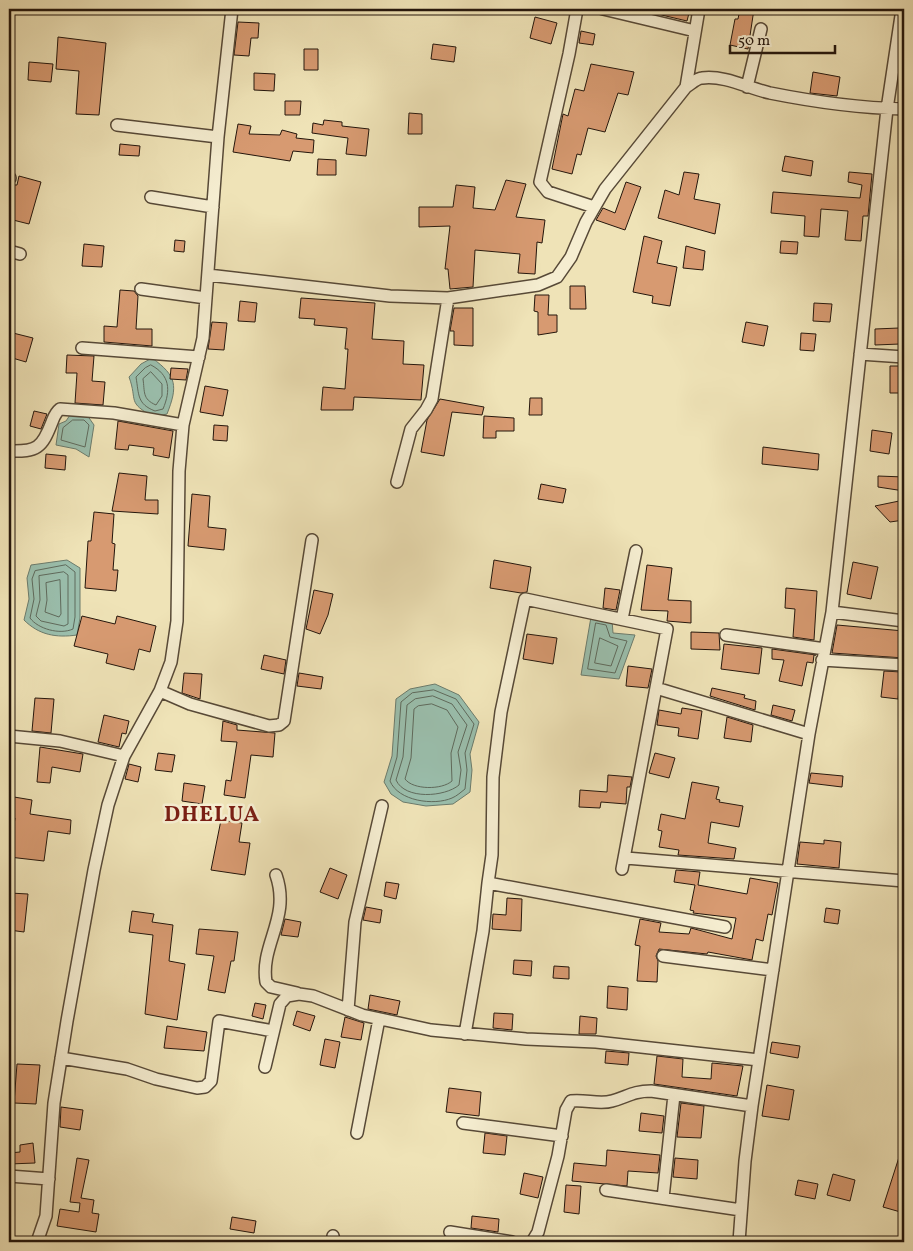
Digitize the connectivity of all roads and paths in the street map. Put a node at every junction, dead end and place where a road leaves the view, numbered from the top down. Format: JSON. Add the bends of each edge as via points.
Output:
{"nodes":[{"id":1,"x":232,"y":9,"type":"edge"},
{"id":2,"x":577,"y":9,"type":"edge"},
{"id":3,"x":603,"y":9,"type":"edge"},
{"id":4,"x":699,"y":9,"type":"edge"},
{"id":5,"x":900,"y":9,"type":"edge"},
{"id":6,"x":761,"y":29,"type":"dead end"},
{"id":7,"x":695,"y":31,"type":"junction"},
{"id":8,"x":686,"y":87,"type":"junction"},
{"id":9,"x":747,"y":87,"type":"junction"},
{"id":10,"x":888,"y":109,"type":"junction"},
{"id":11,"x":904,"y":109,"type":"edge"},
{"id":12,"x":117,"y":125,"type":"dead end"},
{"id":13,"x":218,"y":137,"type":"junction"},
{"id":14,"x":150,"y":197,"type":"dead end"},
{"id":15,"x":213,"y":207,"type":"junction"},
{"id":16,"x":594,"y":207,"type":"junction"},
{"id":17,"x":9,"y":251,"type":"edge"},
{"id":18,"x":20,"y":254,"type":"dead end"},
{"id":19,"x":208,"y":275,"type":"junction"},
{"id":20,"x":141,"y":288,"type":"dead end"},
{"id":21,"x":206,"y":298,"type":"junction"},
{"id":22,"x":448,"y":298,"type":"junction"},
{"id":23,"x":82,"y":348,"type":"dead end"},
{"id":24,"x":860,"y":354,"type":"junction"},
{"id":25,"x":904,"y":356,"type":"edge"},
{"id":26,"x":199,"y":357,"type":"junction"},
{"id":27,"x":184,"y":425,"type":"junction"},
{"id":28,"x":9,"y":451,"type":"edge"},
{"id":29,"x":397,"y":482,"type":"dead end"},
{"id":30,"x":312,"y":540,"type":"dead end"},
{"id":31,"x":636,"y":551,"type":"dead end"},
{"id":32,"x":832,"y":612,"type":"junction"},
{"id":33,"x":622,"y":619,"type":"junction"},
{"id":34,"x":904,"y":621,"type":"edge"},
{"id":35,"x":726,"y":635,"type":"dead end"},
{"id":36,"x":823,"y":654,"type":"junction"},
{"id":37,"x":904,"y":665,"type":"edge"},
{"id":38,"x":656,"y":688,"type":"junction"},
{"id":39,"x":160,"y":691,"type":"junction"},
{"id":40,"x":809,"y":734,"type":"junction"},
{"id":41,"x":9,"y":736,"type":"edge"},
{"id":42,"x":124,"y":756,"type":"junction"},
{"id":43,"x":382,"y":806,"type":"dead end"},
{"id":44,"x":788,"y":872,"type":"junction"},
{"id":45,"x":276,"y":875,"type":"dead end"},
{"id":46,"x":904,"y":881,"type":"edge"},
{"id":47,"x":488,"y":883,"type":"junction"},
{"id":48,"x":726,"y":927,"type":"dead end"},
{"id":49,"x":663,"y":956,"type":"dead end"},
{"id":50,"x":773,"y":970,"type":"junction"},
{"id":51,"x":299,"y":994,"type":"junction"},
{"id":52,"x":348,"y":1010,"type":"junction"},
{"id":53,"x":379,"y":1019,"type":"junction"},
{"id":54,"x":273,"y":1031,"type":"junction"},
{"id":55,"x":465,"y":1034,"type":"junction"},
{"id":56,"x":61,"y":1058,"type":"junction"},
{"id":57,"x":759,"y":1060,"type":"junction"},
{"id":58,"x":265,"y":1067,"type":"dead end"},
{"id":59,"x":674,"y":1095,"type":"junction"},
{"id":60,"x":752,"y":1106,"type":"junction"},
{"id":61,"x":463,"y":1123,"type":"dead end"},
{"id":62,"x":357,"y":1133,"type":"dead end"},
{"id":63,"x":562,"y":1136,"type":"junction"},
{"id":64,"x":9,"y":1176,"type":"edge"},
{"id":65,"x":49,"y":1179,"type":"junction"},
{"id":66,"x":606,"y":1190,"type":"dead end"},
{"id":67,"x":663,"y":1198,"type":"junction"},
{"id":68,"x":740,"y":1210,"type":"junction"},
{"id":69,"x":450,"y":1232,"type":"dead end"},
{"id":70,"x":37,"y":1242,"type":"edge"},
{"id":71,"x":512,"y":1242,"type":"edge"},
{"id":72,"x":532,"y":1242,"type":"edge"},
{"id":73,"x":739,"y":1242,"type":"edge"}],
"edges":[{"from":1,"to":13,"type":"street"},
{"from":2,"to":16,"type":"street","via":[[570,54],[540,182],[548,192]]},
{"from":3,"to":7,"type":"street"},
{"from":4,"to":7,"type":"street"},
{"from":5,"to":10,"type":"street"},
{"from":6,"to":9,"type":"street"},
{"from":7,"to":8,"type":"street"},
{"from":8,"to":9,"type":"street","via":[[701,78],[722,78]]},
{"from":8,"to":16,"type":"street"},
{"from":9,"to":10,"type":"street","via":[[812,102]]},
{"from":10,"to":11,"type":"street"},
{"from":10,"to":24,"type":"street"},
{"from":12,"to":13,"type":"street"},
{"from":13,"to":15,"type":"street"},
{"from":14,"to":15,"type":"street"},
{"from":15,"to":19,"type":"street"},
{"from":16,"to":22,"type":"street","via":[[571,258],[557,277],[538,285]]},
{"from":17,"to":18,"type":"street"},
{"from":19,"to":21,"type":"street"},
{"from":19,"to":22,"type":"street","via":[[390,296]]},
{"from":20,"to":21,"type":"street"},
{"from":21,"to":26,"type":"street"},
{"from":22,"to":29,"type":"street","via":[[432,399],[411,429]]},
{"from":23,"to":26,"type":"street"},
{"from":24,"to":25,"type":"street"},
{"from":24,"to":32,"type":"street"},
{"from":26,"to":27,"type":"street"},
{"from":27,"to":28,"type":"street","via":[[114,413],[60,409],[45,440],[37,448],[26,452]]},
{"from":27,"to":39,"type":"street","via":[[178,471],[177,621],[171,662]]},
{"from":30,"to":39,"type":"street","via":[[284,721],[269,726],[190,704]]},
{"from":31,"to":33,"type":"street"},
{"from":32,"to":34,"type":"street"},
{"from":32,"to":36,"type":"street"},
{"from":33,"to":38,"type":"street","via":[[667,628]]},
{"from":33,"to":47,"type":"street","via":[[525,599],[500,712]]},
{"from":35,"to":36,"type":"street"},
{"from":36,"to":37,"type":"street"},
{"from":36,"to":40,"type":"street"},
{"from":38,"to":40,"type":"street"},
{"from":38,"to":44,"type":"street","via":[[624,864]]},
{"from":39,"to":42,"type":"street"},
{"from":40,"to":44,"type":"street"},
{"from":41,"to":42,"type":"street","via":[[60,741]]},
{"from":42,"to":56,"type":"street","via":[[108,805],[94,870]]},
{"from":43,"to":52,"type":"street","via":[[355,922]]},
{"from":44,"to":46,"type":"street"},
{"from":44,"to":50,"type":"street"},
{"from":45,"to":51,"type":"street","via":[[282,898],[266,966],[266,982],[271,987]]},
{"from":47,"to":48,"type":"street"},
{"from":47,"to":55,"type":"street"},
{"from":49,"to":50,"type":"street"},
{"from":50,"to":57,"type":"street"},
{"from":51,"to":52,"type":"street"},
{"from":51,"to":54,"type":"street","via":[[287,996],[280,1004]]},
{"from":52,"to":53,"type":"street"},
{"from":53,"to":55,"type":"street"},
{"from":53,"to":62,"type":"street"},
{"from":54,"to":56,"type":"street","via":[[219,1021],[211,1081],[205,1087],[197,1088],[128,1069]]},
{"from":54,"to":58,"type":"street"},
{"from":55,"to":57,"type":"street","via":[[596,1042]]},
{"from":56,"to":65,"type":"street"},
{"from":57,"to":60,"type":"street"},
{"from":59,"to":60,"type":"street"},
{"from":59,"to":63,"type":"street","via":[[638,1091],[613,1101],[571,1101],[566,1110]]},
{"from":59,"to":67,"type":"street"},
{"from":60,"to":68,"type":"street"},
{"from":61,"to":63,"type":"street"},
{"from":63,"to":72,"type":"street","via":[[538,1232]]},
{"from":64,"to":65,"type":"street"},
{"from":65,"to":70,"type":"street","via":[[46,1216]]},
{"from":66,"to":67,"type":"street"},
{"from":67,"to":68,"type":"street"},
{"from":68,"to":73,"type":"street"},
{"from":69,"to":71,"type":"street"}]}
